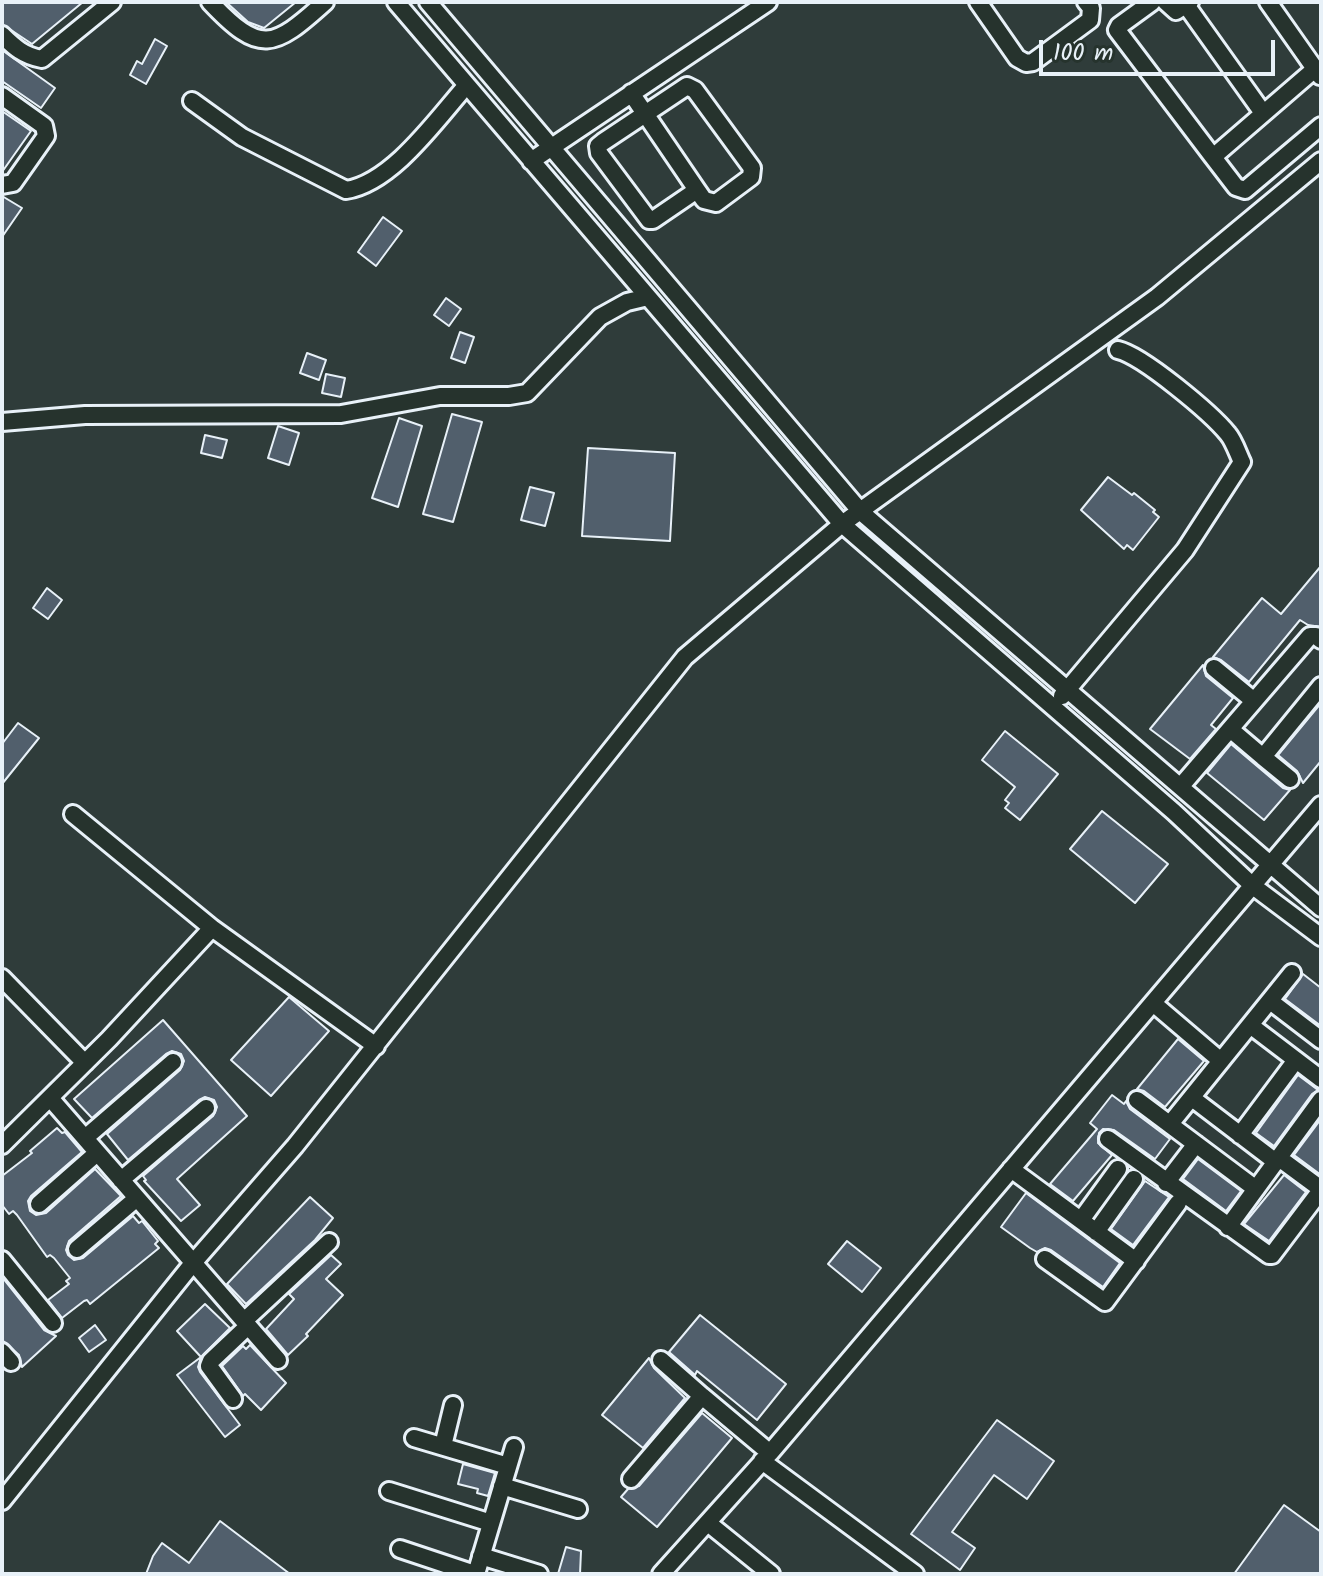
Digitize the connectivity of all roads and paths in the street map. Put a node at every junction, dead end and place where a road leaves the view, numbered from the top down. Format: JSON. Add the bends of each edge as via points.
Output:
{"nodes":[{"id":1,"x":112,"y":2,"type":"edge"},
{"id":2,"x":210,"y":2,"type":"edge"},
{"id":3,"x":325,"y":2,"type":"edge"},
{"id":4,"x":396,"y":2,"type":"edge"},
{"id":5,"x":428,"y":2,"type":"edge"},
{"id":6,"x":768,"y":2,"type":"edge"},
{"id":7,"x":978,"y":2,"type":"edge"},
{"id":8,"x":1086,"y":2,"type":"edge"},
{"id":9,"x":1152,"y":2,"type":"edge"},
{"id":10,"x":1166,"y":2,"type":"edge"},
{"id":11,"x":1268,"y":2,"type":"edge"},
{"id":12,"x":1188,"y":3,"type":"edge"},
{"id":13,"x":2,"y":35,"type":"edge"},
{"id":14,"x":1318,"y":73,"type":"edge"},
{"id":15,"x":466,"y":86,"type":"junction"},
{"id":16,"x":631,"y":93,"type":"junction"},
{"id":17,"x":2,"y":96,"type":"edge"},
{"id":18,"x":192,"y":101,"type":"dead end"},
{"id":19,"x":644,"y":113,"type":"junction"},
{"id":20,"x":1263,"y":113,"type":"junction"},
{"id":21,"x":1321,"y":126,"type":"edge"},
{"id":22,"x":550,"y":147,"type":"junction"},
{"id":23,"x":1213,"y":157,"type":"junction"},
{"id":24,"x":531,"y":161,"type":"junction"},
{"id":25,"x":1321,"y":161,"type":"edge"},
{"id":26,"x":2,"y":185,"type":"edge"},
{"id":27,"x":697,"y":190,"type":"junction"},
{"id":28,"x":648,"y":297,"type":"junction"},
{"id":29,"x":1118,"y":350,"type":"dead end"},
{"id":30,"x":2,"y":422,"type":"edge"},
{"id":31,"x":861,"y":512,"type":"junction"},
{"id":32,"x":842,"y":524,"type":"junction"},
{"id":33,"x":1321,"y":640,"type":"edge"},
{"id":34,"x":1214,"y":668,"type":"dead end"},
{"id":35,"x":1321,"y":686,"type":"edge"},
{"id":36,"x":1066,"y":690,"type":"junction"},
{"id":37,"x":1254,"y":701,"type":"junction"},
{"id":38,"x":1054,"y":707,"type":"junction"},
{"id":39,"x":1230,"y":729,"type":"junction"},
{"id":40,"x":1263,"y":757,"type":"junction"},
{"id":41,"x":1290,"y":779,"type":"dead end"},
{"id":42,"x":1181,"y":786,"type":"junction"},
{"id":43,"x":1321,"y":805,"type":"edge"},
{"id":44,"x":73,"y":814,"type":"dead end"},
{"id":45,"x":1269,"y":866,"type":"junction"},
{"id":46,"x":1253,"y":886,"type":"junction"},
{"id":47,"x":1321,"y":908,"type":"edge"},
{"id":48,"x":212,"y":928,"type":"junction"},
{"id":49,"x":1321,"y":937,"type":"edge"},
{"id":50,"x":1292,"y":973,"type":"dead end"},
{"id":51,"x":2,"y":978,"type":"edge"},
{"id":52,"x":1270,"y":1001,"type":"junction"},
{"id":53,"x":1153,"y":1003,"type":"junction"},
{"id":54,"x":1250,"y":1025,"type":"junction"},
{"id":55,"x":1321,"y":1040,"type":"edge"},
{"id":56,"x":376,"y":1046,"type":"junction"},
{"id":57,"x":1296,"y":1060,"type":"junction"},
{"id":58,"x":1221,"y":1061,"type":"junction"},
{"id":59,"x":173,"y":1062,"type":"dead end"},
{"id":60,"x":85,"y":1063,"type":"junction"},
{"id":61,"x":1321,"y":1079,"type":"edge"},
{"id":62,"x":50,"y":1098,"type":"junction"},
{"id":63,"x":1192,"y":1098,"type":"junction"},
{"id":64,"x":1137,"y":1100,"type":"dead end"},
{"id":65,"x":1321,"y":1100,"type":"edge"},
{"id":66,"x":206,"y":1108,"type":"dead end"},
{"id":67,"x":1170,"y":1124,"type":"junction"},
{"id":68,"x":1240,"y":1135,"type":"junction"},
{"id":69,"x":85,"y":1138,"type":"junction"},
{"id":70,"x":1108,"y":1139,"type":"dead end"},
{"id":71,"x":1196,"y":1144,"type":"junction"},
{"id":72,"x":2,"y":1145,"type":"edge"},
{"id":73,"x":97,"y":1153,"type":"junction"},
{"id":74,"x":1277,"y":1160,"type":"junction"},
{"id":75,"x":1011,"y":1169,"type":"junction"},
{"id":76,"x":1118,"y":1169,"type":"dead end"},
{"id":77,"x":1134,"y":1179,"type":"dead end"},
{"id":78,"x":121,"y":1180,"type":"junction"},
{"id":79,"x":1166,"y":1183,"type":"junction"},
{"id":80,"x":1256,"y":1189,"type":"junction"},
{"id":81,"x":1321,"y":1190,"type":"edge"},
{"id":82,"x":137,"y":1198,"type":"junction"},
{"id":83,"x":1178,"y":1203,"type":"dead end"},
{"id":84,"x":39,"y":1204,"type":"dead end"},
{"id":85,"x":1081,"y":1220,"type":"junction"},
{"id":86,"x":1228,"y":1227,"type":"junction"},
{"id":87,"x":1096,"y":1232,"type":"junction"},
{"id":88,"x":329,"y":1242,"type":"dead end"},
{"id":89,"x":77,"y":1249,"type":"dead end"},
{"id":90,"x":1045,"y":1259,"type":"dead end"},
{"id":91,"x":2,"y":1260,"type":"edge"},
{"id":92,"x":1136,"y":1261,"type":"junction"},
{"id":93,"x":193,"y":1263,"type":"junction"},
{"id":94,"x":53,"y":1323,"type":"dead end"},
{"id":95,"x":246,"y":1324,"type":"junction"},
{"id":96,"x":278,"y":1360,"type":"dead end"},
{"id":97,"x":661,"y":1360,"type":"dead end"},
{"id":98,"x":702,"y":1396,"type":"junction"},
{"id":99,"x":233,"y":1399,"type":"dead end"},
{"id":100,"x":453,"y":1405,"type":"dead end"},
{"id":101,"x":414,"y":1438,"type":"dead end"},
{"id":102,"x":443,"y":1446,"type":"junction"},
{"id":103,"x":514,"y":1447,"type":"dead end"},
{"id":104,"x":766,"y":1457,"type":"junction"},
{"id":105,"x":508,"y":1466,"type":"junction"},
{"id":106,"x":631,"y":1479,"type":"dead end"},
{"id":107,"x":502,"y":1486,"type":"junction"},
{"id":108,"x":389,"y":1491,"type":"dead end"},
{"id":109,"x":2,"y":1501,"type":"edge"},
{"id":110,"x":578,"y":1509,"type":"dead end"},
{"id":111,"x":491,"y":1523,"type":"junction"},
{"id":112,"x":708,"y":1523,"type":"junction"},
{"id":113,"x":400,"y":1549,"type":"dead end"},
{"id":114,"x":481,"y":1556,"type":"junction"},
{"id":115,"x":475,"y":1574,"type":"edge"},
{"id":116,"x":539,"y":1574,"type":"edge"},
{"id":117,"x":661,"y":1574,"type":"edge"},
{"id":118,"x":771,"y":1574,"type":"edge"},
{"id":119,"x":914,"y":1574,"type":"edge"}],
"edges":[{"from":1,"to":13,"type":"street","via":[[42,59],[18,50]]},
{"from":2,"to":3,"type":"street","via":[[233,27],[273,41]]},
{"from":4,"to":15,"type":"street"},
{"from":5,"to":22,"type":"street"},
{"from":6,"to":16,"type":"street"},
{"from":7,"to":8,"type":"street","via":[[1026,63],[1090,20]]},
{"from":9,"to":23,"type":"street","via":[[1117,30]]},
{"from":10,"to":12,"type":"street","via":[[1176,11]]},
{"from":11,"to":14,"type":"street"},
{"from":12,"to":20,"type":"street"},
{"from":14,"to":20,"type":"street"},
{"from":15,"to":18,"type":"street","via":[[400,160],[362,188],[346,190],[242,137]]},
{"from":15,"to":24,"type":"street"},
{"from":16,"to":19,"type":"street"},
{"from":16,"to":22,"type":"street"},
{"from":17,"to":26,"type":"street","via":[[46,131],[13,183]]},
{"from":19,"to":27,"type":"street"},
{"from":19,"to":27,"type":"street","via":[[598,146],[599,153],[649,220]]},
{"from":19,"to":27,"type":"street","via":[[691,87],[752,168],[751,177],[716,203],[704,200]]},
{"from":20,"to":23,"type":"street"},
{"from":21,"to":23,"type":"street","via":[[1245,190],[1236,187]]},
{"from":22,"to":24,"type":"street"},
{"from":22,"to":31,"type":"street"},
{"from":24,"to":28,"type":"street"},
{"from":25,"to":31,"type":"street","via":[[1157,297]]},
{"from":28,"to":30,"type":"street","via":[[600,317],[527,393],[440,396],[341,414],[85,415]]},
{"from":28,"to":32,"type":"street"},
{"from":29,"to":36,"type":"street","via":[[1161,374],[1230,435],[1242,462],[1185,550]]},
{"from":31,"to":32,"type":"street"},
{"from":31,"to":36,"type":"street"},
{"from":32,"to":38,"type":"street"},
{"from":32,"to":56,"type":"street","via":[[685,657]]},
{"from":33,"to":37,"type":"street","via":[[1310,636]]},
{"from":34,"to":37,"type":"street"},
{"from":35,"to":40,"type":"street"},
{"from":36,"to":38,"type":"street"},
{"from":36,"to":42,"type":"street"},
{"from":37,"to":39,"type":"street"},
{"from":38,"to":46,"type":"street"},
{"from":39,"to":40,"type":"street"},
{"from":39,"to":42,"type":"street"},
{"from":40,"to":41,"type":"street"},
{"from":42,"to":45,"type":"street"},
{"from":43,"to":45,"type":"street"},
{"from":44,"to":48,"type":"street"},
{"from":45,"to":46,"type":"street"},
{"from":45,"to":47,"type":"street"},
{"from":46,"to":49,"type":"street"},
{"from":46,"to":53,"type":"street"},
{"from":48,"to":56,"type":"street"},
{"from":48,"to":60,"type":"street"},
{"from":50,"to":52,"type":"street"},
{"from":51,"to":60,"type":"street"},
{"from":52,"to":54,"type":"street"},
{"from":52,"to":55,"type":"street"},
{"from":53,"to":58,"type":"street"},
{"from":53,"to":75,"type":"street"},
{"from":54,"to":57,"type":"street"},
{"from":54,"to":58,"type":"street"},
{"from":56,"to":93,"type":"street"},
{"from":57,"to":61,"type":"street"},
{"from":57,"to":68,"type":"street"},
{"from":58,"to":63,"type":"street"},
{"from":59,"to":69,"type":"street"},
{"from":60,"to":62,"type":"street"},
{"from":62,"to":69,"type":"street"},
{"from":62,"to":72,"type":"street"},
{"from":63,"to":67,"type":"street"},
{"from":63,"to":68,"type":"street"},
{"from":64,"to":67,"type":"street"},
{"from":65,"to":74,"type":"street"},
{"from":66,"to":78,"type":"street"},
{"from":67,"to":71,"type":"street"},
{"from":68,"to":74,"type":"street"},
{"from":69,"to":73,"type":"street"},
{"from":70,"to":79,"type":"street"},
{"from":71,"to":79,"type":"street"},
{"from":71,"to":80,"type":"street"},
{"from":73,"to":78,"type":"street"},
{"from":73,"to":84,"type":"street"},
{"from":74,"to":80,"type":"street"},
{"from":74,"to":81,"type":"street"},
{"from":75,"to":85,"type":"street"},
{"from":75,"to":104,"type":"street"},
{"from":76,"to":85,"type":"street"},
{"from":77,"to":87,"type":"street"},
{"from":78,"to":82,"type":"street"},
{"from":79,"to":86,"type":"street"},
{"from":80,"to":86,"type":"street"},
{"from":81,"to":86,"type":"street","via":[[1272,1255]]},
{"from":82,"to":89,"type":"street"},
{"from":82,"to":93,"type":"street"},
{"from":83,"to":92,"type":"street"},
{"from":85,"to":87,"type":"street"},
{"from":87,"to":92,"type":"street"},
{"from":88,"to":95,"type":"street"},
{"from":90,"to":92,"type":"street","via":[[1105,1302]]},
{"from":91,"to":94,"type":"street"},
{"from":93,"to":95,"type":"street"},
{"from":93,"to":109,"type":"street"},
{"from":95,"to":96,"type":"street"},
{"from":95,"to":99,"type":"street","via":[[209,1366]]},
{"from":97,"to":98,"type":"street"},
{"from":98,"to":104,"type":"street"},
{"from":98,"to":106,"type":"street"},
{"from":100,"to":102,"type":"street"},
{"from":101,"to":102,"type":"street"},
{"from":102,"to":105,"type":"street"},
{"from":103,"to":105,"type":"street"},
{"from":104,"to":112,"type":"street"},
{"from":104,"to":119,"type":"street"},
{"from":105,"to":107,"type":"street"},
{"from":107,"to":110,"type":"street"},
{"from":107,"to":111,"type":"street"},
{"from":108,"to":111,"type":"street"},
{"from":111,"to":114,"type":"street"},
{"from":112,"to":117,"type":"street"},
{"from":112,"to":118,"type":"street"},
{"from":113,"to":115,"type":"street"},
{"from":114,"to":115,"type":"street"},
{"from":114,"to":116,"type":"street"}]}
